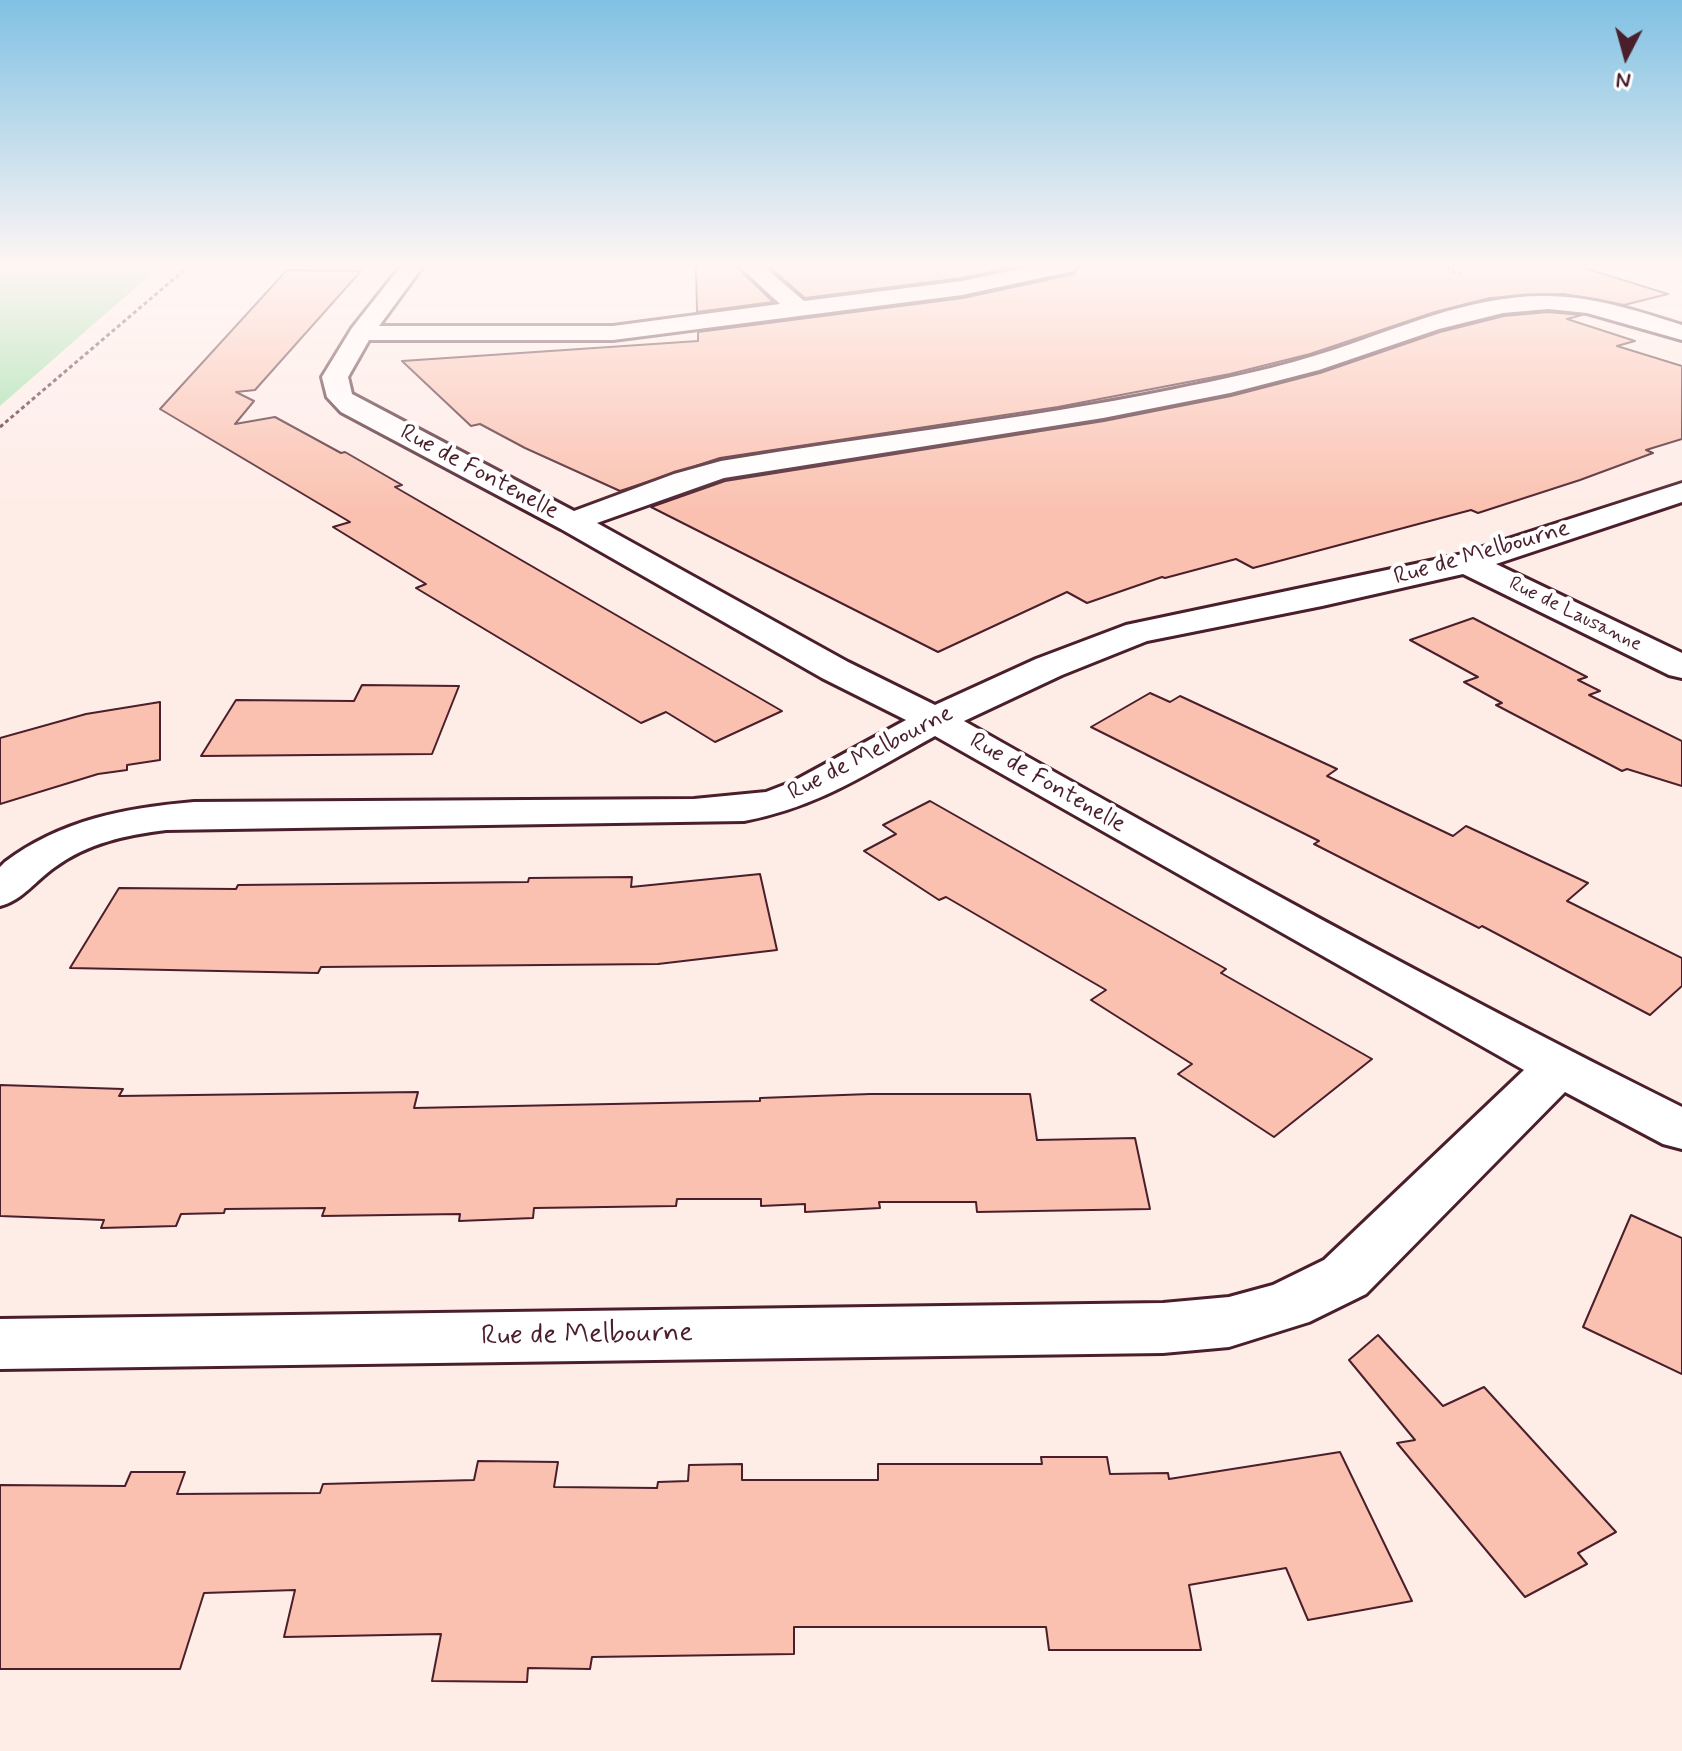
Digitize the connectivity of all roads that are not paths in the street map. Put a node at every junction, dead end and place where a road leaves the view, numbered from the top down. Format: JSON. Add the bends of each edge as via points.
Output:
{"nodes":[{"id":1,"x":352,"y":348,"type":"edge"},
{"id":2,"x":1363,"y":348,"type":"edge"},
{"id":3,"x":1682,"y":492,"type":"edge"},
{"id":4,"x":572,"y":522,"type":"junction"},
{"id":5,"x":1467,"y":563,"type":"junction"},
{"id":6,"x":1682,"y":667,"type":"edge"},
{"id":7,"x":935,"y":720,"type":"junction"},
{"id":8,"x":0,"y":892,"type":"edge"},
{"id":9,"x":1559,"y":1067,"type":"junction"},
{"id":10,"x":1682,"y":1130,"type":"edge"},
{"id":11,"x":0,"y":1344,"type":"edge"}],
"edges":[{"from":1,"to":4,"type":"street","name":"Rue de Fontenelle","via":[[335,377],[340,397]]},
{"from":2,"to":4,"type":"street","via":[[1187,394],[721,470]]},
{"from":3,"to":5,"type":"street","name":"Rue de Melbourne"},
{"from":4,"to":7,"type":"street","name":"Rue de Fontenelle"},
{"from":5,"to":6,"type":"street","name":"Rue de Lausanne"},
{"from":5,"to":7,"type":"street","name":"Rue de Melbourne","via":[[1138,632]]},
{"from":7,"to":8,"type":"street","name":"Rue de Melbourne","via":[[806,791],[744,809],[151,818],[74,837],[41,854]]},
{"from":7,"to":9,"type":"street","name":"Rue de Fontenelle"},
{"from":9,"to":10,"type":"street","name":"Rue de Fontenelle"},
{"from":9,"to":11,"type":"street","name":"Rue de Melbourne","via":[[1345,1277],[1288,1305],[1229,1322],[1163,1328]]}]}
